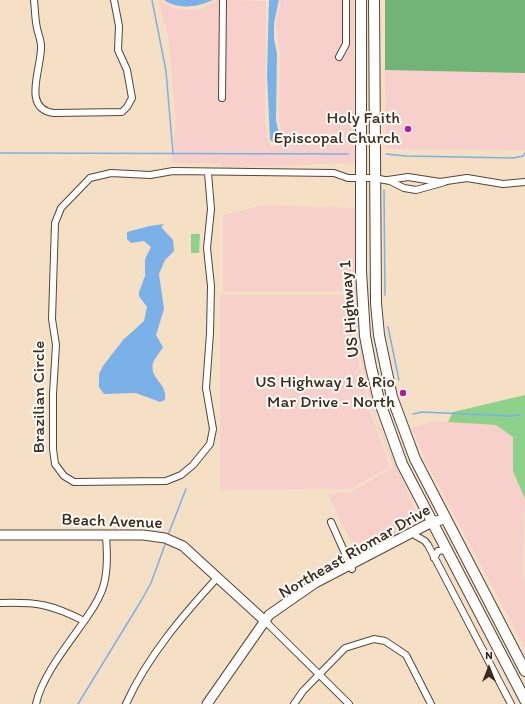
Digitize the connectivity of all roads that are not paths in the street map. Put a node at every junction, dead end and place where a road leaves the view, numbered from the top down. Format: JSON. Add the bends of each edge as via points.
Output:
{"nodes":[{"id":1,"x":34,"y":0,"type":"edge"},
{"id":2,"x":114,"y":0,"type":"edge"},
{"id":3,"x":223,"y":0,"type":"edge"},
{"id":4,"x":346,"y":0,"type":"edge"},
{"id":5,"x":361,"y":0,"type":"edge"},
{"id":6,"x":374,"y":0,"type":"edge"},
{"id":7,"x":339,"y":57,"type":"dead end"},
{"id":8,"x":222,"y":98,"type":"dead end"},
{"id":9,"x":208,"y":173,"type":"junction"},
{"id":10,"x":361,"y":178,"type":"junction"},
{"id":11,"x":379,"y":179,"type":"junction"},
{"id":12,"x":445,"y":182,"type":"junction"},
{"id":13,"x":525,"y":182,"type":"edge"},
{"id":14,"x":445,"y":519,"type":"junction"},
{"id":15,"x":331,"y":522,"type":"dead end"},
{"id":16,"x":433,"y":524,"type":"junction"},
{"id":17,"x":0,"y":535,"type":"edge"},
{"id":18,"x":106,"y":535,"type":"junction"},
{"id":19,"x":416,"y":536,"type":"junction"},
{"id":20,"x":446,"y":550,"type":"junction"},
{"id":21,"x":434,"y":558,"type":"junction"},
{"id":22,"x":351,"y":567,"type":"junction"},
{"id":23,"x":218,"y":577,"type":"junction"},
{"id":24,"x":0,"y":603,"type":"edge"},
{"id":25,"x":84,"y":621,"type":"junction"},
{"id":26,"x":266,"y":622,"type":"junction"},
{"id":27,"x":525,"y":671,"type":"edge"},
{"id":28,"x":319,"y":674,"type":"junction"},
{"id":29,"x":525,"y":700,"type":"edge"},
{"id":30,"x":36,"y":704,"type":"edge"},
{"id":31,"x":126,"y":704,"type":"edge"},
{"id":32,"x":207,"y":704,"type":"edge"},
{"id":33,"x":294,"y":704,"type":"edge"},
{"id":34,"x":349,"y":704,"type":"edge"},
{"id":35,"x":431,"y":704,"type":"edge"},
{"id":36,"x":511,"y":704,"type":"edge"}],
"edges":[{"from":1,"to":2,"type":"street","via":[[36,27],[41,45],[36,100],[44,112],[54,113],[122,112],[132,98],[127,70],[118,50],[119,26]]},
{"from":3,"to":8,"type":"street"},
{"from":4,"to":7,"type":"street","via":[[346,44]]},
{"from":5,"to":10,"type":"main road","name":"US Highway 1"},
{"from":6,"to":11,"type":"main road","name":"US Highway 1"},
{"from":9,"to":9,"type":"street","name":"Brazilian Circle","via":[[211,209],[207,248],[211,286],[206,388],[213,429],[210,444],[193,465],[181,475],[166,481],[74,482],[64,476],[55,464],[52,449],[52,394],[56,346],[52,319],[54,223],[61,208],[90,178],[110,173]]},
{"from":9,"to":10,"type":"street","name":"Brazilian Circle","via":[[311,172]]},
{"from":10,"to":11,"type":"street","name":"Brazilian Circle"},
{"from":10,"to":16,"type":"main road","name":"US Highway 1","via":[[362,304],[371,368],[392,439]]},
{"from":11,"to":12,"type":"street","via":[[408,177]]},
{"from":11,"to":12,"type":"street","via":[[409,190]]},
{"from":11,"to":14,"type":"main road","name":"US Highway 1","via":[[376,303],[384,366],[405,435]]},
{"from":12,"to":13,"type":"street","via":[[467,178],[503,184]]},
{"from":14,"to":16,"type":"street","name":"Northeast Riomar Drive"},
{"from":14,"to":27,"type":"main road","name":"US Highway 1"},
{"from":15,"to":22,"type":"street"},
{"from":16,"to":19,"type":"street","name":"Northeast Riomar Drive"},
{"from":16,"to":20,"type":"main road","name":"US Highway 1"},
{"from":16,"to":22,"type":"street","name":"Northeast Riomar Drive"},
{"from":17,"to":18,"type":"street","name":"Beach Avenue"},
{"from":18,"to":23,"type":"street","name":"Beach Avenue","via":[[143,535],[171,540],[183,546]]},
{"from":18,"to":25,"type":"street","via":[[107,563],[104,585],[97,602]]},
{"from":19,"to":21,"type":"street","via":[[425,541]]},
{"from":19,"to":22,"type":"street","name":"Northeast Riomar Drive"},
{"from":20,"to":21,"type":"street","via":[[438,551]]},
{"from":20,"to":29,"type":"main road","name":"US Highway 1"},
{"from":21,"to":36,"type":"street"},
{"from":22,"to":26,"type":"street","name":"Northeast Riomar Drive","via":[[315,583],[291,598],[269,615]]},
{"from":23,"to":26,"type":"street","name":"Beach Avenue"},
{"from":23,"to":31,"type":"street","via":[[170,633],[133,688]]},
{"from":24,"to":25,"type":"street","via":[[39,604],[59,608]]},
{"from":25,"to":30,"type":"street","via":[[47,676]]},
{"from":26,"to":28,"type":"street","name":"Beach Avenue"},
{"from":26,"to":32,"type":"street","name":"Northeast Riomar Drive"},
{"from":28,"to":33,"type":"street"},
{"from":28,"to":34,"type":"street","name":"Beach Avenue"},
{"from":28,"to":35,"type":"street","via":[[345,648],[374,639],[385,640],[406,655]]}]}
